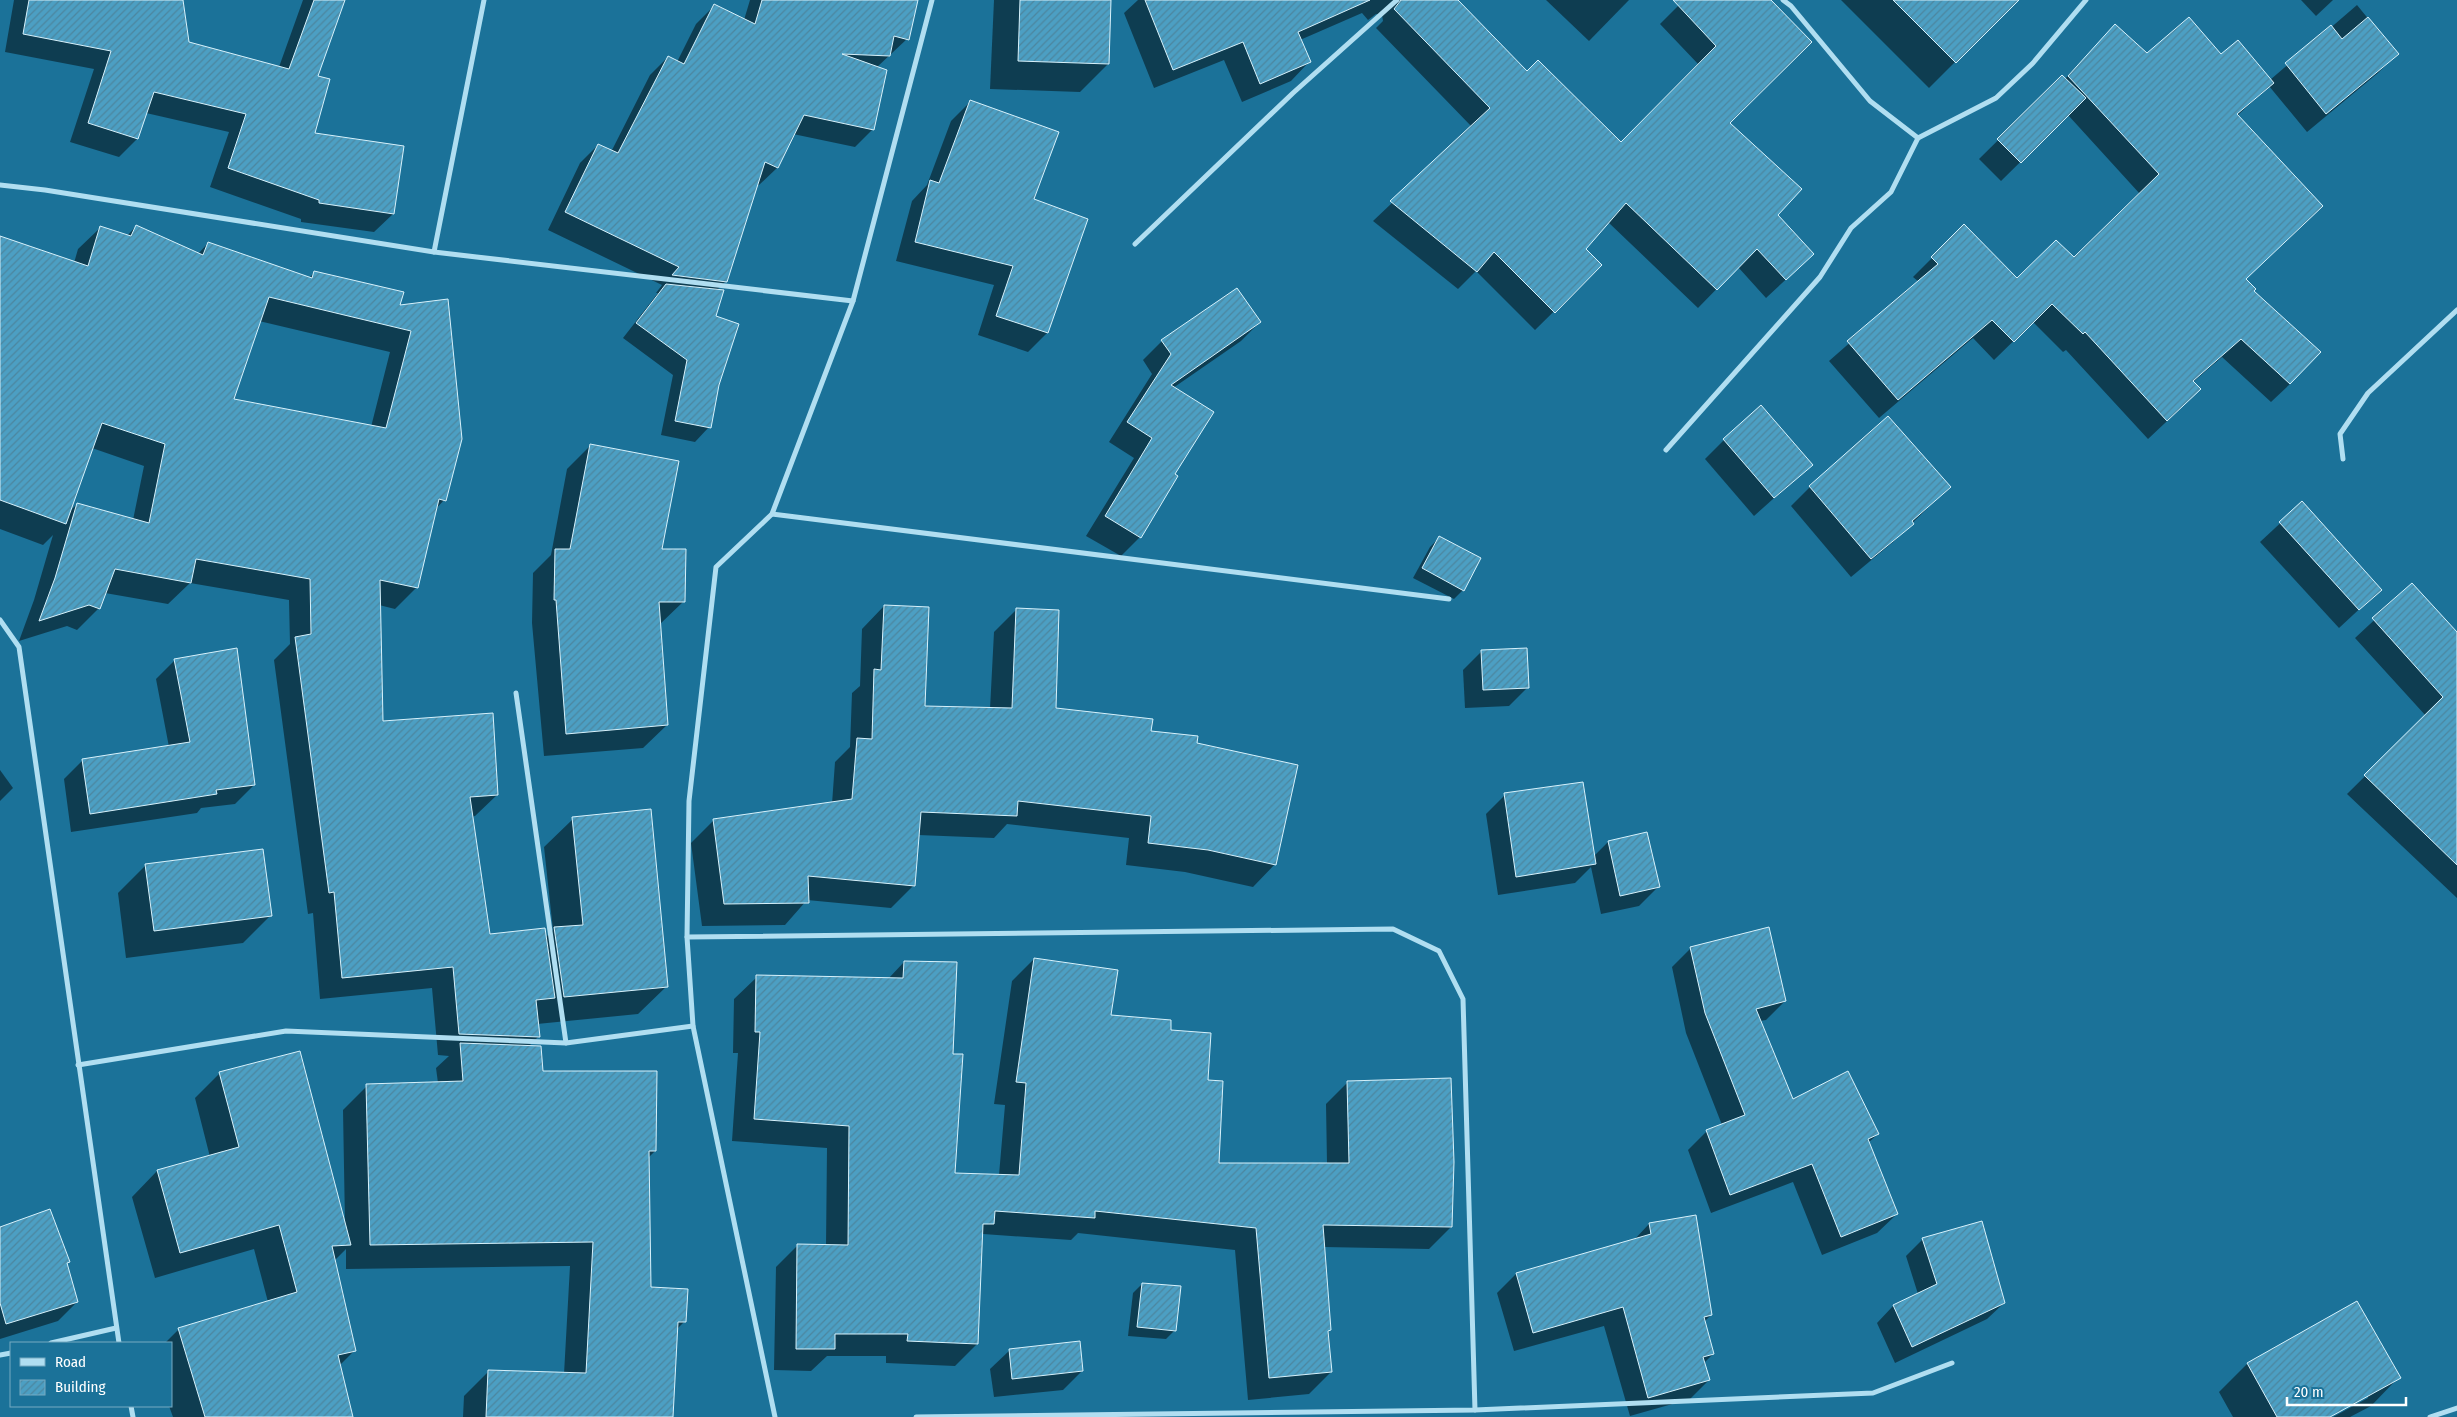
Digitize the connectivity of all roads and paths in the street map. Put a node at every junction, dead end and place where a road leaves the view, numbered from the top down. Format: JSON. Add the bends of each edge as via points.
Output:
{"nodes":[{"id":1,"x":484,"y":0,"type":"edge"},
{"id":2,"x":932,"y":0,"type":"edge"},
{"id":3,"x":1397,"y":0,"type":"edge"},
{"id":4,"x":1783,"y":0,"type":"edge"},
{"id":5,"x":2086,"y":0,"type":"edge"},
{"id":6,"x":1918,"y":138,"type":"junction"},
{"id":7,"x":0,"y":185,"type":"edge"},
{"id":8,"x":1135,"y":244,"type":"dead end"},
{"id":9,"x":434,"y":252,"type":"junction"},
{"id":10,"x":853,"y":300,"type":"junction"},
{"id":11,"x":2457,"y":310,"type":"edge"},
{"id":12,"x":1666,"y":450,"type":"dead end"},
{"id":13,"x":2343,"y":458,"type":"dead end"},
{"id":14,"x":772,"y":514,"type":"junction"},
{"id":15,"x":1449,"y":599,"type":"dead end"},
{"id":16,"x":0,"y":620,"type":"edge"},
{"id":17,"x":516,"y":693,"type":"dead end"},
{"id":18,"x":687,"y":937,"type":"junction"},
{"id":19,"x":692,"y":1026,"type":"junction"},
{"id":20,"x":566,"y":1043,"type":"junction"},
{"id":21,"x":78,"y":1065,"type":"junction"},
{"id":22,"x":116,"y":1328,"type":"junction"},
{"id":23,"x":55,"y":1342,"type":"edge"},
{"id":24,"x":119,"y":1342,"type":"edge"},
{"id":25,"x":1952,"y":1363,"type":"dead end"},
{"id":26,"x":2457,"y":1408,"type":"edge"},
{"id":27,"x":1476,"y":1410,"type":"junction"},
{"id":28,"x":991,"y":1416,"type":"edge"},
{"id":29,"x":775,"y":1417,"type":"edge"},
{"id":30,"x":916,"y":1417,"type":"edge"},
{"id":31,"x":2430,"y":1417,"type":"edge"}],
"edges":[{"from":1,"to":9,"type":"street"},
{"from":2,"to":10,"type":"street"},
{"from":3,"to":8,"type":"street"},
{"from":4,"to":6,"type":"street","via":[[1870,101]]},
{"from":5,"to":6,"type":"street","via":[[2033,63],[1996,98]]},
{"from":6,"to":12,"type":"street","via":[[1890,192],[1851,228],[1820,277]]},
{"from":7,"to":9,"type":"street"},
{"from":9,"to":10,"type":"street"},
{"from":10,"to":14,"type":"street"},
{"from":11,"to":13,"type":"street","via":[[2368,393],[2340,434]]},
{"from":14,"to":15,"type":"street"},
{"from":14,"to":18,"type":"street","via":[[716,567],[689,801]]},
{"from":16,"to":21,"type":"street","via":[[18,646]]},
{"from":17,"to":20,"type":"street"},
{"from":18,"to":19,"type":"street"},
{"from":18,"to":27,"type":"street","via":[[1393,929],[1438,951],[1463,999]]},
{"from":19,"to":20,"type":"street"},
{"from":19,"to":29,"type":"street"},
{"from":20,"to":21,"type":"street","via":[[286,1031]]},
{"from":21,"to":22,"type":"street"},
{"from":22,"to":23,"type":"street"},
{"from":22,"to":24,"type":"street"},
{"from":25,"to":27,"type":"street","via":[[1873,1393]]},
{"from":26,"to":31,"type":"street"},
{"from":27,"to":28,"type":"street"},
{"from":28,"to":30,"type":"street"}]}
